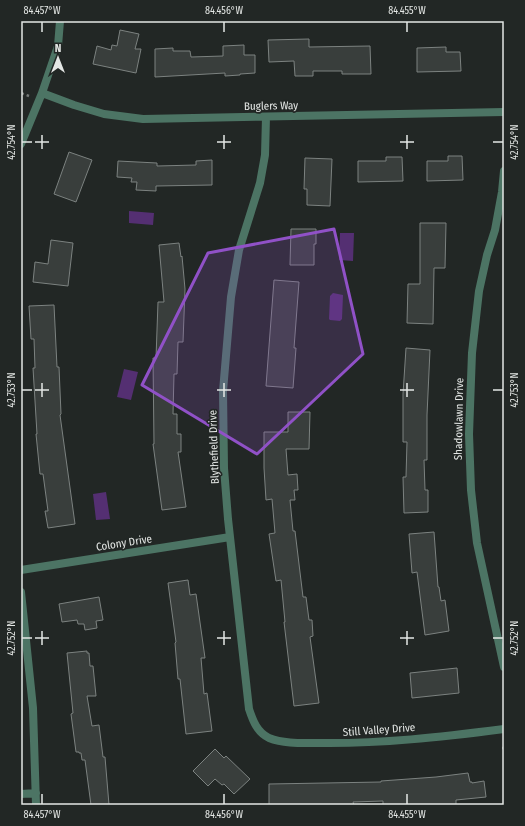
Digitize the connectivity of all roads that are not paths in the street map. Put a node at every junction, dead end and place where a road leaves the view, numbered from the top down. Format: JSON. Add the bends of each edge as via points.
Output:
{"nodes":[{"id":1,"x":60,"y":21,"type":"edge"},
{"id":2,"x":42,"y":93,"type":"junction"},
{"id":3,"x":504,"y":112,"type":"edge"},
{"id":4,"x":266,"y":117,"type":"junction"},
{"id":5,"x":21,"y":144,"type":"edge"},
{"id":6,"x":504,"y":171,"type":"edge"},
{"id":7,"x":230,"y":537,"type":"junction"},
{"id":8,"x":21,"y":570,"type":"edge"},
{"id":9,"x":21,"y":592,"type":"edge"},
{"id":10,"x":504,"y":668,"type":"edge"},
{"id":11,"x":504,"y":729,"type":"edge"},
{"id":12,"x":259,"y":730,"type":"joint"},
{"id":13,"x":36,"y":793,"type":"junction"},
{"id":14,"x":21,"y":794,"type":"edge"},
{"id":15,"x":36,"y":805,"type":"edge"}],
"edges":[{"from":1,"to":2,"type":"street","via":[[58,46]]},
{"from":2,"to":4,"type":"street","name":"Buglers Way","via":[[104,114],[143,119]]},
{"from":2,"to":5,"type":"street"},
{"from":3,"to":4,"type":"street","name":"Buglers Way"},
{"from":4,"to":7,"type":"street","name":"Blythefield Drive","via":[[266,155],[239,250],[227,343],[223,391],[224,468]]},
{"from":6,"to":10,"type":"street","name":"Shadowlawn Drive","via":[[495,230],[479,291],[472,354],[469,434],[471,490],[477,543]]},
{"from":7,"to":8,"type":"street","name":"Colony Drive"},
{"from":7,"to":12,"type":"street","name":"Blythefield Drive","via":[[249,709]]},
{"from":9,"to":13,"type":"street","via":[[33,708]]},
{"from":11,"to":12,"type":"street","name":"Still Valley Drive","via":[[438,737],[335,743],[278,741]]},
{"from":13,"to":14,"type":"street"},
{"from":13,"to":15,"type":"street"}]}
